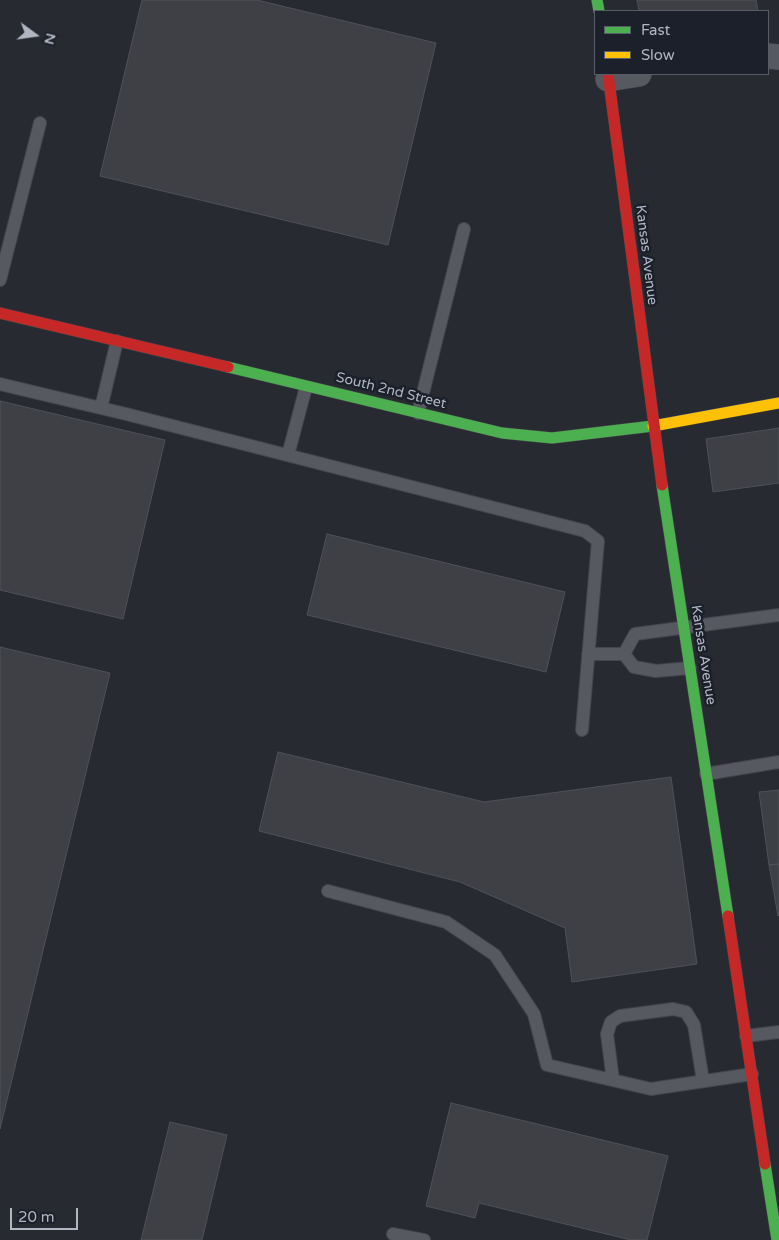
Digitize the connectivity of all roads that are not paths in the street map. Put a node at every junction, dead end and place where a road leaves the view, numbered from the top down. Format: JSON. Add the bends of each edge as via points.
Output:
{"nodes":[{"id":1,"x":623,"y":75,"type":"edge"},
{"id":2,"x":608,"y":76,"type":"edge"},
{"id":3,"x":40,"y":123,"type":"dead end"},
{"id":4,"x":464,"y":229,"type":"dead end"},
{"id":5,"x":0,"y":280,"type":"edge"},
{"id":6,"x":0,"y":313,"type":"edge"},
{"id":7,"x":117,"y":341,"type":"junction"},
{"id":8,"x":0,"y":384,"type":"edge"},
{"id":9,"x":306,"y":387,"type":"junction"},
{"id":10,"x":779,"y":403,"type":"edge"},
{"id":11,"x":101,"y":408,"type":"junction"},
{"id":12,"x":418,"y":414,"type":"junction"},
{"id":13,"x":653,"y":426,"type":"junction"},
{"id":14,"x":288,"y":455,"type":"junction"},
{"id":15,"x":779,"y":615,"type":"edge"},
{"id":16,"x":684,"y":626,"type":"junction"},
{"id":17,"x":588,"y":654,"type":"junction"},
{"id":18,"x":624,"y":654,"type":"junction"},
{"id":19,"x":690,"y":668,"type":"junction"},
{"id":20,"x":582,"y":730,"type":"dead end"},
{"id":21,"x":779,"y":762,"type":"edge"},
{"id":22,"x":706,"y":774,"type":"junction"},
{"id":23,"x":328,"y":891,"type":"dead end"},
{"id":24,"x":779,"y":1032,"type":"edge"},
{"id":25,"x":746,"y":1036,"type":"junction"},
{"id":26,"x":752,"y":1074,"type":"junction"},
{"id":27,"x":613,"y":1080,"type":"junction"},
{"id":28,"x":703,"y":1081,"type":"junction"},
{"id":29,"x":393,"y":1234,"type":"dead end"},
{"id":30,"x":424,"y":1240,"type":"edge"},
{"id":31,"x":777,"y":1240,"type":"edge"}],
"edges":[{"from":1,"to":2,"type":"street"},
{"from":2,"to":13,"type":"main road","name":"Kansas Avenue"},
{"from":3,"to":5,"type":"lane"},
{"from":4,"to":12,"type":"lane"},
{"from":6,"to":7,"type":"main road","name":"South 2nd Street"},
{"from":7,"to":9,"type":"main road","name":"South 2nd Street"},
{"from":7,"to":11,"type":"lane"},
{"from":8,"to":11,"type":"lane"},
{"from":9,"to":12,"type":"main road","name":"South 2nd Street"},
{"from":9,"to":14,"type":"lane"},
{"from":10,"to":13,"type":"main road","name":"South 2nd Street"},
{"from":11,"to":14,"type":"lane"},
{"from":12,"to":13,"type":"main road","name":"South 2nd Street","via":[[502,434],[552,438]]},
{"from":13,"to":16,"type":"main road","name":"Kansas Avenue"},
{"from":14,"to":17,"type":"lane","via":[[585,531],[593,536],[598,541]]},
{"from":15,"to":16,"type":"lane"},
{"from":16,"to":18,"type":"lane","via":[[635,634]]},
{"from":16,"to":19,"type":"main road","name":"Kansas Avenue"},
{"from":17,"to":18,"type":"lane"},
{"from":17,"to":20,"type":"lane"},
{"from":18,"to":19,"type":"lane","via":[[634,667],[656,671]]},
{"from":19,"to":22,"type":"main road","name":"Kansas Avenue"},
{"from":21,"to":22,"type":"lane"},
{"from":22,"to":25,"type":"main road","name":"Kansas Avenue"},
{"from":23,"to":27,"type":"lane","via":[[446,922],[496,955],[534,1014],[547,1065]]},
{"from":24,"to":25,"type":"lane"},
{"from":25,"to":26,"type":"main road","name":"Kansas Avenue"},
{"from":26,"to":28,"type":"lane"},
{"from":26,"to":31,"type":"main road","name":"Kansas Avenue"},
{"from":27,"to":28,"type":"lane","via":[[651,1089]]},
{"from":27,"to":28,"type":"lane","via":[[608,1034],[611,1022],[620,1016],[673,1009],[686,1012],[694,1025]]},
{"from":29,"to":30,"type":"lane"}]}
